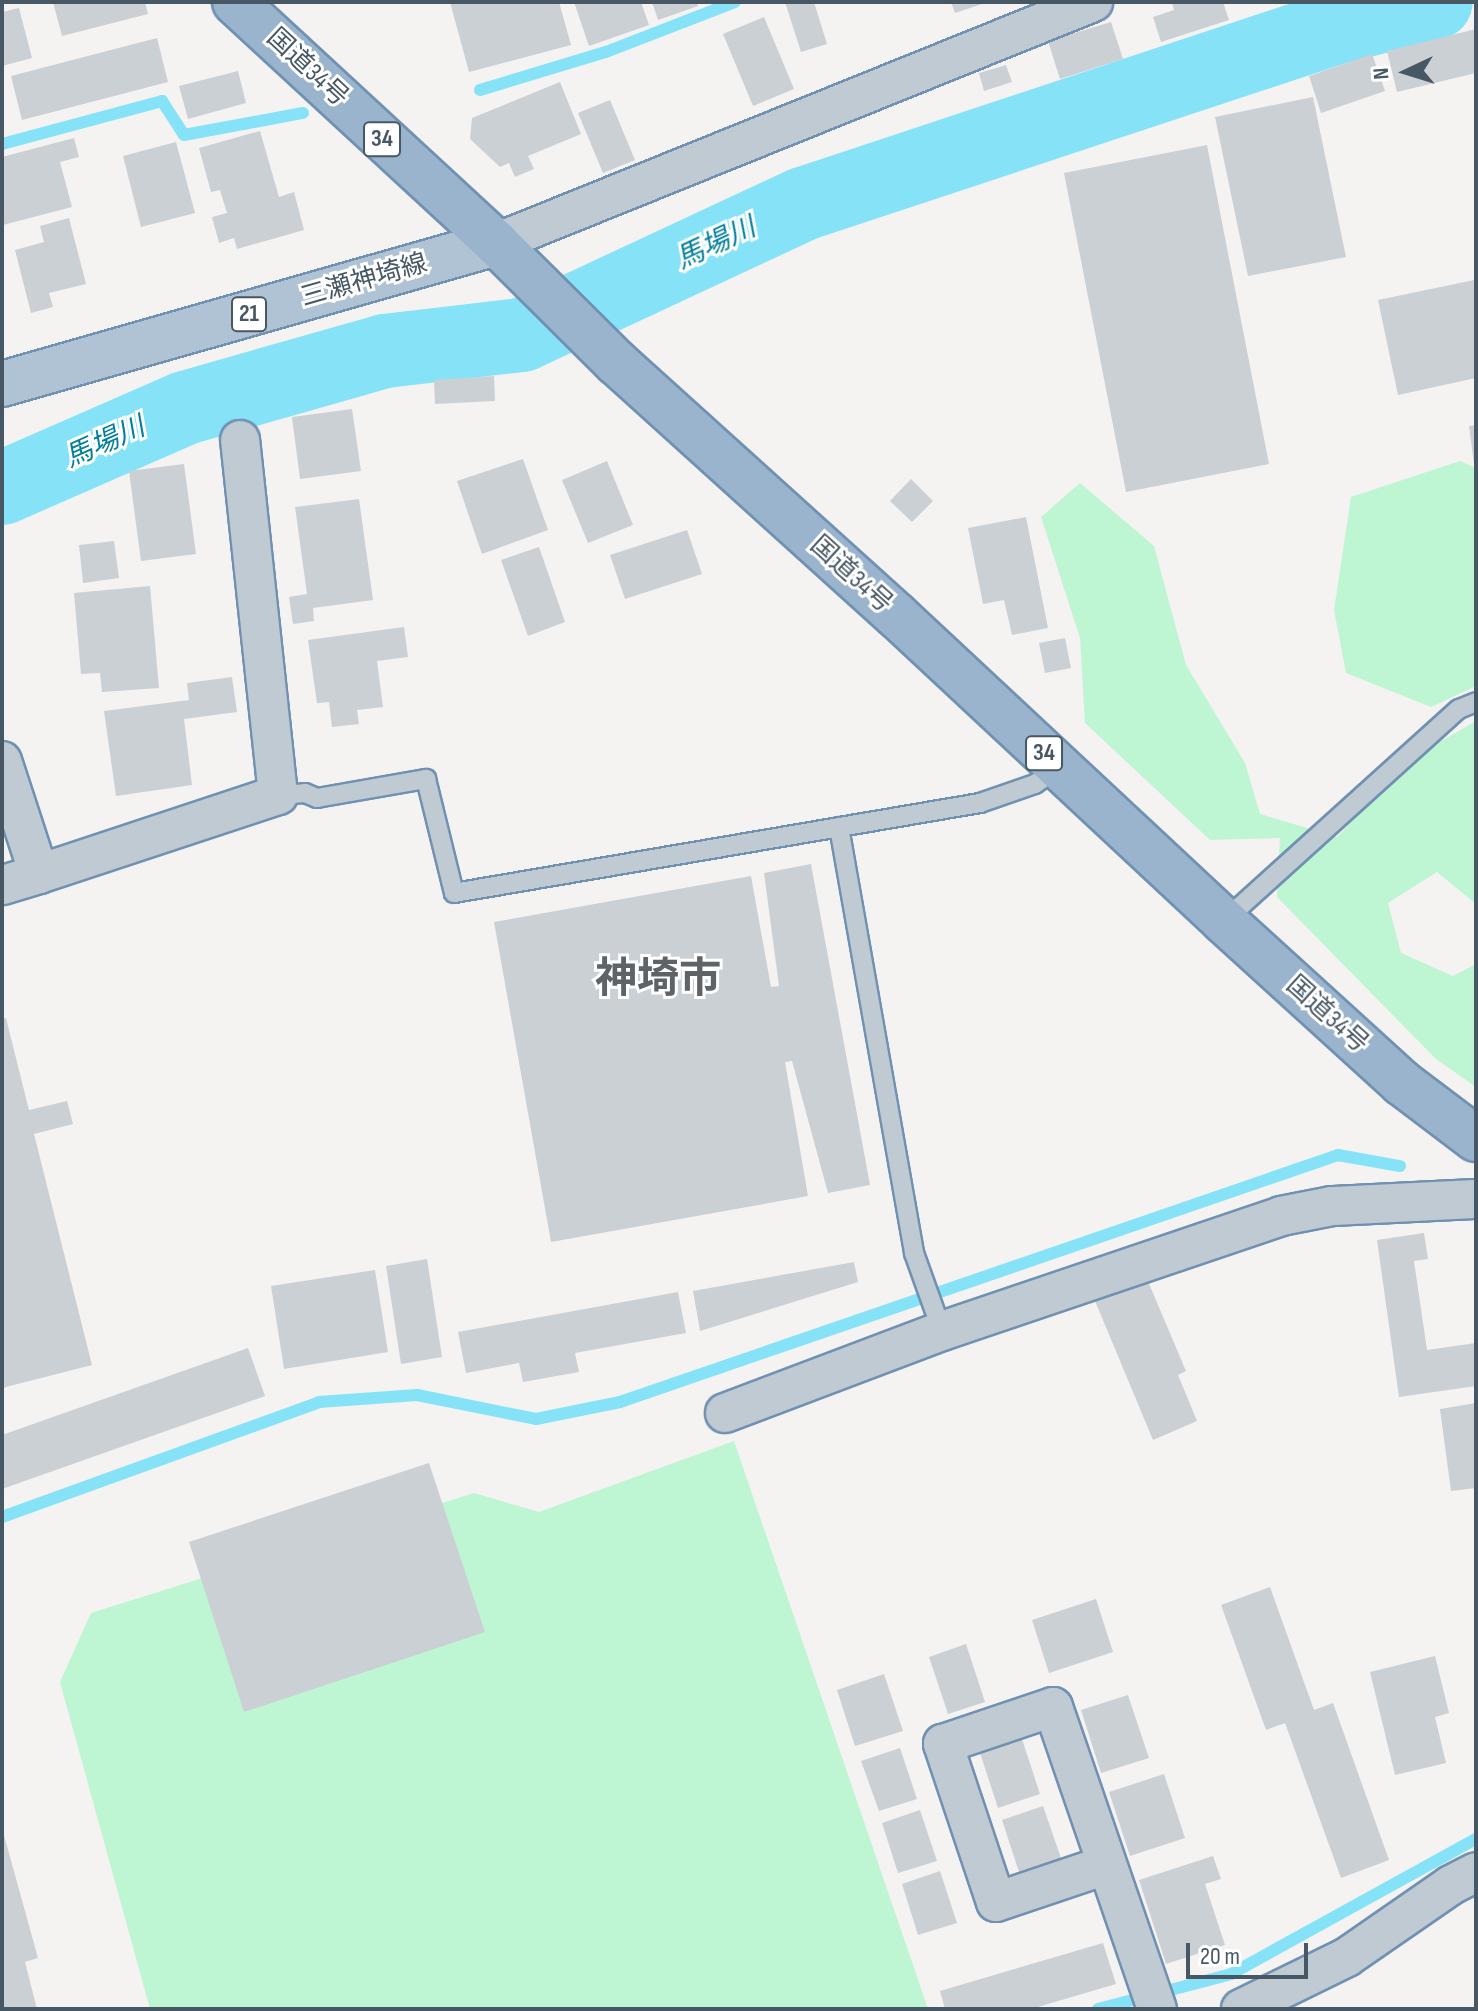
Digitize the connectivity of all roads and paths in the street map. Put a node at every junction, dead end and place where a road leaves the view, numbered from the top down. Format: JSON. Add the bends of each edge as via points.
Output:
{"nodes":[{"id":1,"x":235,"y":2,"type":"edge"},
{"id":2,"x":1093,"y":2,"type":"edge"},
{"id":3,"x":496,"y":243,"type":"junction"},
{"id":4,"x":2,"y":384,"type":"edge"},
{"id":5,"x":240,"y":440,"type":"dead end"},
{"id":6,"x":1476,"y":702,"type":"edge"},
{"id":7,"x":2,"y":761,"type":"edge"},
{"id":8,"x":1059,"y":767,"type":"junction"},
{"id":9,"x":278,"y":795,"type":"junction"},
{"id":10,"x":839,"y":827,"type":"junction"},
{"id":11,"x":39,"y":874,"type":"junction"},
{"id":12,"x":2,"y":885,"type":"edge"},
{"id":13,"x":1224,"y":921,"type":"junction"},
{"id":14,"x":1476,"y":1139,"type":"edge"},
{"id":15,"x":1476,"y":1199,"type":"edge"},
{"id":16,"x":942,"y":1331,"type":"junction"},
{"id":17,"x":725,"y":1413,"type":"dead end"},
{"id":18,"x":1106,"y":1865,"type":"junction"},
{"id":19,"x":1476,"y":1872,"type":"edge"},
{"id":20,"x":1152,"y":1994,"type":"edge"},
{"id":21,"x":1241,"y":2009,"type":"edge"}],
"edges":[{"from":1,"to":3,"type":"highway","name":"国道34号","number":"34"},
{"from":2,"to":3,"type":"street"},
{"from":3,"to":4,"type":"main road","name":"三瀬神埼線","number":"21"},
{"from":3,"to":8,"type":"highway","name":"国道34号","number":"34","via":[[617,363]]},
{"from":5,"to":9,"type":"street"},
{"from":6,"to":13,"type":"lane","via":[[1459,709]]},
{"from":7,"to":11,"type":"street"},
{"from":8,"to":10,"type":"lane","via":[[1035,784],[980,803]]},
{"from":8,"to":13,"type":"highway","name":"国道34号","number":"34"},
{"from":9,"to":10,"type":"lane","via":[[305,793],[317,798],[426,779],[454,893]]},
{"from":9,"to":11,"type":"street"},
{"from":10,"to":16,"type":"lane","via":[[914,1253]]},
{"from":11,"to":12,"type":"street"},
{"from":13,"to":14,"type":"highway","name":"国道34号","number":"34","via":[[1402,1083]]},
{"from":15,"to":16,"type":"street","via":[[1332,1206],[1281,1216]]},
{"from":16,"to":17,"type":"street"},
{"from":18,"to":18,"type":"street","via":[[1053,1707],[943,1744],[996,1902]]},
{"from":18,"to":20,"type":"street"},
{"from":19,"to":21,"type":"street","via":[[1347,1957]]}]}
